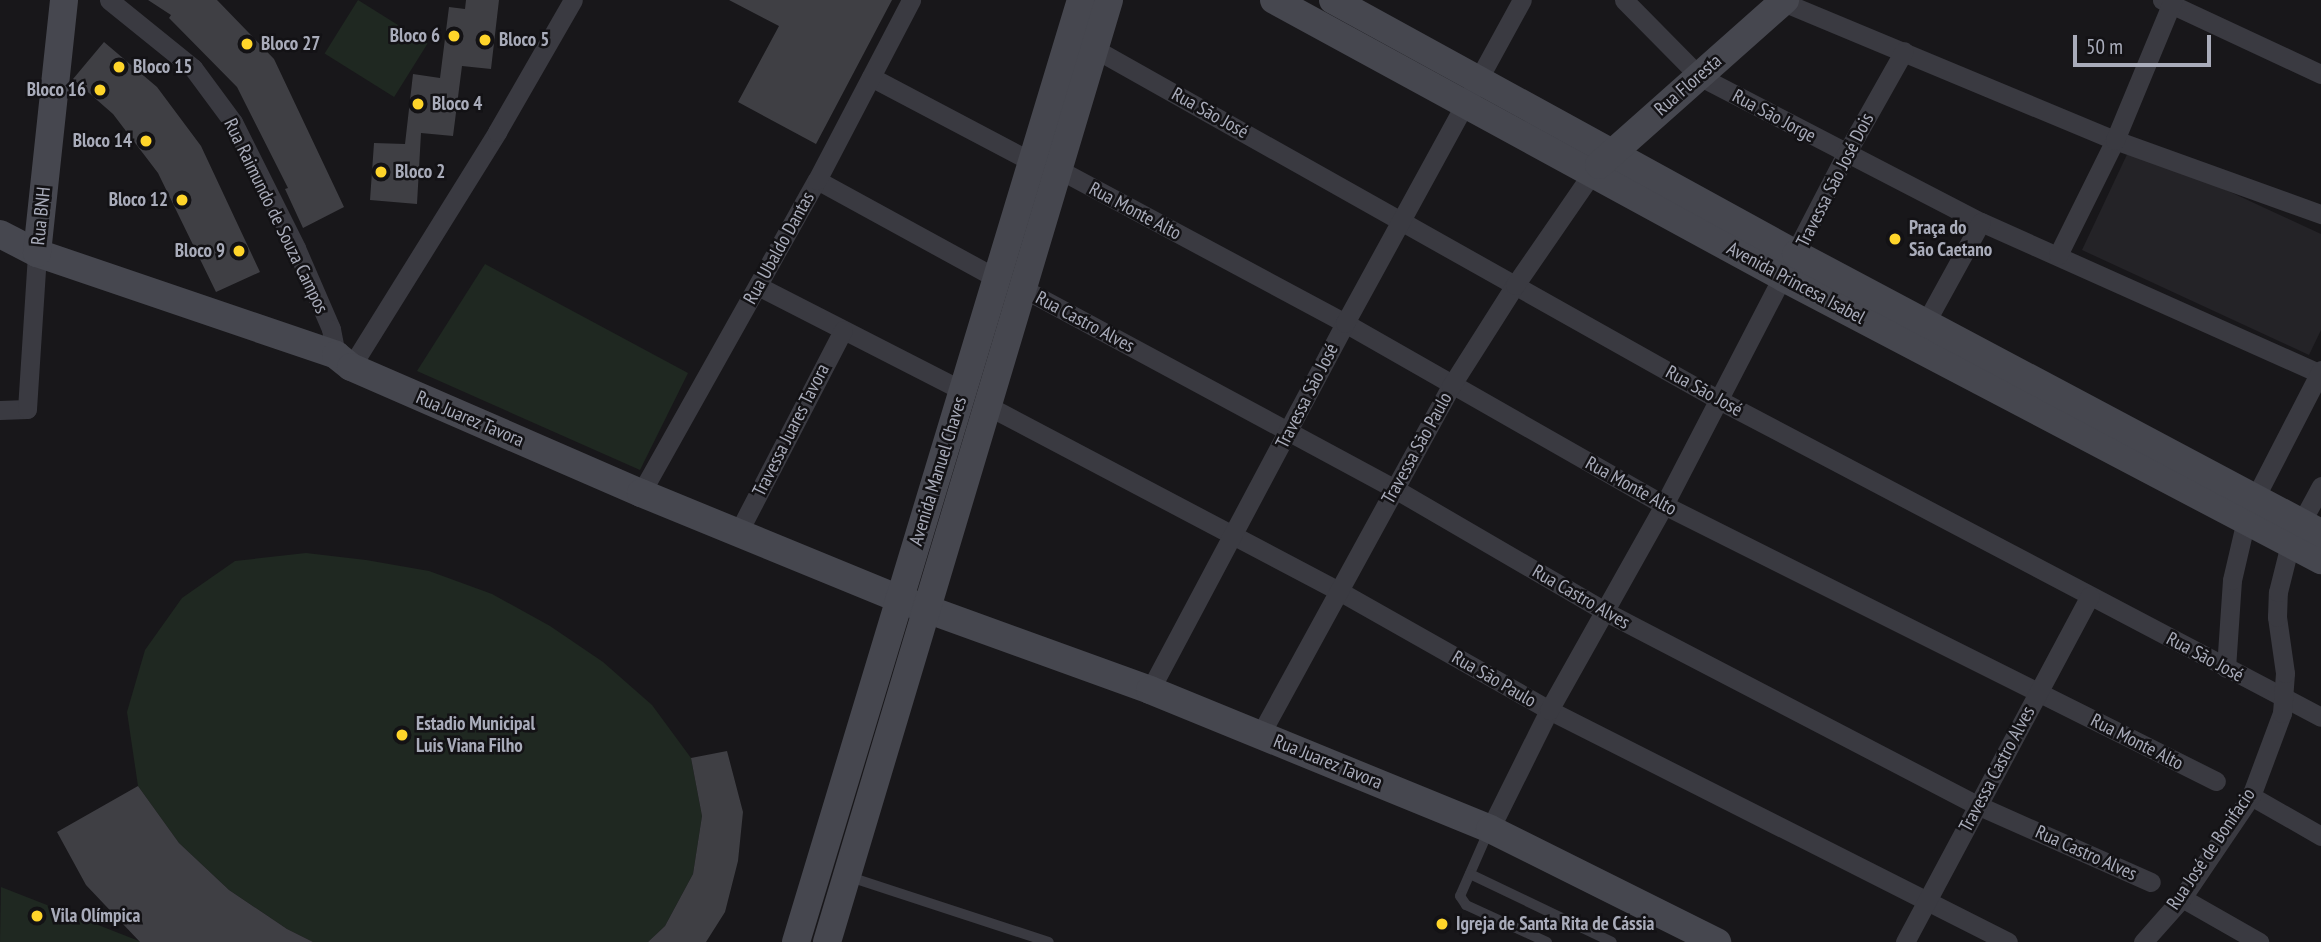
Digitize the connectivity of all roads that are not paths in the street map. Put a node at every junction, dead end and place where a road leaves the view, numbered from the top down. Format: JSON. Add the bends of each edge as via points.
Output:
{"nodes":[{"id":1,"x":64,"y":0,"type":"edge"},
{"id":2,"x":109,"y":0,"type":"edge"},
{"id":3,"x":573,"y":0,"type":"edge"},
{"id":4,"x":911,"y":0,"type":"edge"},
{"id":5,"x":1081,"y":0,"type":"edge"},
{"id":6,"x":1109,"y":0,"type":"edge"},
{"id":7,"x":1274,"y":0,"type":"edge"},
{"id":8,"x":1333,"y":0,"type":"edge"},
{"id":9,"x":1522,"y":0,"type":"edge"},
{"id":10,"x":1624,"y":0,"type":"edge"},
{"id":11,"x":1781,"y":1,"type":"edge"},
{"id":12,"x":2168,"y":2,"type":"edge"},
{"id":13,"x":1096,"y":49,"type":"junction"},
{"id":14,"x":1904,"y":51,"type":"junction"},
{"id":15,"x":2321,"y":74,"type":"edge"},
{"id":16,"x":871,"y":76,"type":"junction"},
{"id":17,"x":1699,"y":76,"type":"junction"},
{"id":18,"x":1480,"y":78,"type":"junction"},
{"id":19,"x":1466,"y":104,"type":"junction"},
{"id":20,"x":2115,"y":140,"type":"junction"},
{"id":21,"x":1612,"y":152,"type":"junction"},
{"id":22,"x":1846,"y":155,"type":"junction"},
{"id":23,"x":1046,"y":166,"type":"junction"},
{"id":24,"x":1593,"y":173,"type":"junction"},
{"id":25,"x":817,"y":180,"type":"junction"},
{"id":26,"x":2321,"y":214,"type":"edge"},
{"id":27,"x":1400,"y":221,"type":"junction"},
{"id":28,"x":1981,"y":222,"type":"junction"},
{"id":29,"x":0,"y":234,"type":"edge"},
{"id":30,"x":37,"y":253,"type":"junction"},
{"id":31,"x":2058,"y":255,"type":"junction"},
{"id":32,"x":1790,"y":266,"type":"junction"},
{"id":33,"x":1010,"y":283,"type":"junction"},
{"id":34,"x":1515,"y":285,"type":"junction"},
{"id":35,"x":758,"y":286,"type":"junction"},
{"id":36,"x":1345,"y":323,"type":"junction"},
{"id":37,"x":843,"y":330,"type":"junction"},
{"id":38,"x":1920,"y":334,"type":"junction"},
{"id":39,"x":343,"y":361,"type":"junction"},
{"id":40,"x":2320,"y":372,"type":"edge"},
{"id":41,"x":1451,"y":386,"type":"junction"},
{"id":42,"x":975,"y":398,"type":"junction"},
{"id":43,"x":1719,"y":400,"type":"junction"},
{"id":44,"x":2,"y":410,"type":"edge"},
{"id":45,"x":1289,"y":432,"type":"junction"},
{"id":46,"x":2321,"y":486,"type":"edge"},
{"id":47,"x":1395,"y":489,"type":"junction"},
{"id":48,"x":641,"y":493,"type":"junction"},
{"id":49,"x":1664,"y":505,"type":"junction"},
{"id":50,"x":2279,"y":523,"type":"edge"},
{"id":51,"x":739,"y":531,"type":"junction"},
{"id":52,"x":1233,"y":536,"type":"junction"},
{"id":53,"x":2321,"y":560,"type":"edge"},
{"id":54,"x":1339,"y":591,"type":"junction"},
{"id":55,"x":2090,"y":596,"type":"junction"},
{"id":56,"x":899,"y":598,"type":"junction"},
{"id":57,"x":928,"y":608,"type":"junction"},
{"id":58,"x":1606,"y":612,"type":"junction"},
{"id":59,"x":2226,"y":668,"type":"junction"},
{"id":60,"x":1150,"y":690,"type":"junction"},
{"id":61,"x":2038,"y":691,"type":"junction"},
{"id":62,"x":2277,"y":694,"type":"junction"},
{"id":63,"x":1549,"y":710,"type":"junction"},
{"id":64,"x":2321,"y":718,"type":"edge"},
{"id":65,"x":1260,"y":735,"type":"junction"},
{"id":66,"x":2216,"y":781,"type":"dead end"},
{"id":67,"x":2251,"y":796,"type":"junction"},
{"id":68,"x":1978,"y":805,"type":"junction"},
{"id":69,"x":1490,"y":828,"type":"junction"},
{"id":70,"x":2321,"y":836,"type":"edge"},
{"id":71,"x":1470,"y":874,"type":"junction"},
{"id":72,"x":846,"y":876,"type":"junction"},
{"id":73,"x":2151,"y":882,"type":"dead end"},
{"id":74,"x":2182,"y":898,"type":"junction"},
{"id":75,"x":1925,"y":903,"type":"junction"},
{"id":76,"x":796,"y":942,"type":"edge"},
{"id":77,"x":827,"y":942,"type":"edge"},
{"id":78,"x":1049,"y":942,"type":"edge"},
{"id":79,"x":1546,"y":942,"type":"edge"},
{"id":80,"x":1612,"y":942,"type":"edge"},
{"id":81,"x":1717,"y":942,"type":"edge"},
{"id":82,"x":1905,"y":942,"type":"edge"},
{"id":83,"x":2008,"y":942,"type":"edge"},
{"id":84,"x":2143,"y":942,"type":"edge"},
{"id":85,"x":2259,"y":942,"type":"edge"}],
"edges":[{"from":1,"to":30,"type":"street","name":"Rua BNH"},
{"from":2,"to":39,"type":"street","name":"Rua Raimundo de Souza Campos","via":[[193,68],[233,122],[296,248]]},
{"from":3,"to":39,"type":"street","via":[[497,132]]},
{"from":4,"to":16,"type":"street","name":"Rua Ubaldo Dantas"},
{"from":5,"to":23,"type":"street","name":"Avenida Manuel Chaves"},
{"from":6,"to":13,"type":"street","name":"Avenida Manuel Chaves"},
{"from":7,"to":19,"type":"street","name":"Avenida Princesa Isabel"},
{"from":8,"to":18,"type":"street","name":"Avenida Princesa Isabel"},
{"from":9,"to":18,"type":"street","name":"Travessa São José"},
{"from":10,"to":17,"type":"street","name":"Rua São Jorge"},
{"from":11,"to":14,"type":"street"},
{"from":11,"to":17,"type":"street","name":"Rua Floresta"},
{"from":12,"to":15,"type":"street"},
{"from":12,"to":20,"type":"street"},
{"from":13,"to":23,"type":"street","name":"Avenida Manuel Chaves"},
{"from":13,"to":27,"type":"street","name":"Rua São José"},
{"from":14,"to":20,"type":"street"},
{"from":14,"to":22,"type":"street","name":"Travessa São José Dois"},
{"from":16,"to":23,"type":"street","name":"Rua Monte Alto"},
{"from":16,"to":25,"type":"street","name":"Rua Ubaldo Dantas"},
{"from":17,"to":21,"type":"street","name":"Rua Floresta"},
{"from":17,"to":22,"type":"street","name":"Rua São Jorge"},
{"from":18,"to":19,"type":"street","name":"Travessa São José"},
{"from":18,"to":21,"type":"street","name":"Avenida Princesa Isabel"},
{"from":19,"to":24,"type":"street","name":"Avenida Princesa Isabel"},
{"from":19,"to":27,"type":"street","name":"Travessa São José"},
{"from":20,"to":26,"type":"street"},
{"from":20,"to":31,"type":"street"},
{"from":21,"to":24,"type":"street","name":"Rua Floresta"},
{"from":21,"to":32,"type":"street","name":"Avenida Princesa Isabel"},
{"from":22,"to":28,"type":"street","name":"Rua São Jorge"},
{"from":22,"to":32,"type":"street","name":"Travessa São José Dois"},
{"from":23,"to":33,"type":"street","name":"Avenida Manuel Chaves"},
{"from":23,"to":36,"type":"street","name":"Rua Monte Alto"},
{"from":24,"to":32,"type":"street","name":"Avenida Princesa Isabel"},
{"from":24,"to":34,"type":"street","name":"Travessa São Paulo"},
{"from":25,"to":33,"type":"street","name":"Rua Castro Alves"},
{"from":25,"to":35,"type":"street","name":"Rua Ubaldo Dantas"},
{"from":27,"to":34,"type":"street","name":"Rua São José"},
{"from":27,"to":36,"type":"street","name":"Travessa São José"},
{"from":28,"to":31,"type":"street","name":"Rua São Jorge"},
{"from":28,"to":38,"type":"street"},
{"from":29,"to":30,"type":"street","name":"Rua Juarez Tavora"},
{"from":30,"to":39,"type":"street","name":"Rua Juarez Tavora"},
{"from":30,"to":44,"type":"street","name":"Rua BNH","via":[[27,409]]},
{"from":31,"to":40,"type":"street","name":"Rua São Jorge"},
{"from":32,"to":38,"type":"street","name":"Avenida Princesa Isabel"},
{"from":32,"to":43,"type":"street","name":"Travessa São José Dois"},
{"from":33,"to":42,"type":"street","name":"Avenida Manuel Chaves"},
{"from":33,"to":45,"type":"street","name":"Rua Castro Alves"},
{"from":34,"to":41,"type":"street","name":"Travessa São Paulo"},
{"from":34,"to":43,"type":"street","name":"Rua São José"},
{"from":35,"to":37,"type":"street","name":"Rua São Paulo"},
{"from":35,"to":48,"type":"street","name":"Rua Ubaldo Dantas"},
{"from":36,"to":41,"type":"street","name":"Rua Monte Alto"},
{"from":36,"to":45,"type":"street","name":"Travessa São José"},
{"from":37,"to":42,"type":"street","name":"Rua São Paulo"},
{"from":37,"to":51,"type":"street","name":"Travessa Juares Tavora"},
{"from":38,"to":50,"type":"street","name":"Avenida Princesa Isabel"},
{"from":39,"to":48,"type":"street","name":"Rua Juarez Tavora"},
{"from":40,"to":50,"type":"street","name":"Rua José de Bonifacio"},
{"from":41,"to":47,"type":"street","name":"Travessa São Paulo"},
{"from":41,"to":49,"type":"street","name":"Rua Monte Alto"},
{"from":42,"to":52,"type":"street","name":"Rua São Paulo"},
{"from":42,"to":56,"type":"street","name":"Avenida Manuel Chaves"},
{"from":42,"to":57,"type":"street","name":"Avenida Manuel Chaves"},
{"from":43,"to":49,"type":"street","name":"Travessa São José Dois"},
{"from":43,"to":55,"type":"street","name":"Rua São José"},
{"from":45,"to":47,"type":"street","name":"Rua Castro Alves"},
{"from":45,"to":52,"type":"street","name":"Travessa São José"},
{"from":46,"to":50,"type":"street"},
{"from":47,"to":54,"type":"street","name":"Travessa São Paulo"},
{"from":47,"to":58,"type":"street","name":"Rua Castro Alves"},
{"from":48,"to":51,"type":"street","name":"Rua Juarez Tavora"},
{"from":49,"to":58,"type":"street","name":"Travessa São José Dois"},
{"from":49,"to":61,"type":"street","name":"Rua Monte Alto"},
{"from":50,"to":53,"type":"street","name":"Avenida Princesa Isabel"},
{"from":50,"to":59,"type":"street","via":[[2232,580]]},
{"from":50,"to":62,"type":"street","name":"Rua José de Bonifacio"},
{"from":51,"to":56,"type":"street","name":"Rua Juarez Tavora"},
{"from":52,"to":54,"type":"street","name":"Rua São Paulo"},
{"from":52,"to":60,"type":"street","name":"Travessa São José"},
{"from":54,"to":63,"type":"street","name":"Rua São Paulo"},
{"from":54,"to":65,"type":"street","name":"Travessa São Paulo"},
{"from":55,"to":59,"type":"street","name":"Rua São José"},
{"from":55,"to":61,"type":"street","name":"Travessa Castro Alves"},
{"from":56,"to":57,"type":"street","name":"Rua Juarez Tavora"},
{"from":56,"to":76,"type":"street","name":"Avenida Manuel Chaves"},
{"from":57,"to":60,"type":"street","name":"Rua Juarez Tavora"},
{"from":57,"to":72,"type":"street","name":"Avenida Manuel Chaves"},
{"from":58,"to":63,"type":"street","name":"Travessa São José Dois"},
{"from":58,"to":68,"type":"street","name":"Rua Castro Alves"},
{"from":59,"to":62,"type":"street","name":"Rua São José"},
{"from":60,"to":65,"type":"street","name":"Rua Juarez Tavora"},
{"from":61,"to":66,"type":"street","name":"Rua Monte Alto"},
{"from":61,"to":68,"type":"street","name":"Travessa Castro Alves"},
{"from":62,"to":64,"type":"street","name":"Rua São José"},
{"from":62,"to":67,"type":"street","name":"Rua José de Bonifacio","via":[[2282,713]]},
{"from":63,"to":69,"type":"street","name":"Travessa São José Dois"},
{"from":63,"to":75,"type":"street","name":"Rua São Paulo"},
{"from":65,"to":69,"type":"street","name":"Rua Juarez Tavora"},
{"from":67,"to":70,"type":"street"},
{"from":67,"to":74,"type":"street","name":"Rua José de Bonifacio"},
{"from":68,"to":73,"type":"street","name":"Rua Castro Alves"},
{"from":68,"to":75,"type":"street","name":"Travessa Castro Alves"},
{"from":69,"to":71,"type":"lane"},
{"from":69,"to":81,"type":"street","name":"Rua Juarez Tavora"},
{"from":71,"to":79,"type":"lane","via":[[1460,895],[1466,905]]},
{"from":71,"to":80,"type":"lane"},
{"from":72,"to":77,"type":"street","name":"Avenida Manuel Chaves"},
{"from":72,"to":78,"type":"lane"},
{"from":74,"to":84,"type":"street","name":"Rua José de Bonifacio"},
{"from":74,"to":85,"type":"street"},
{"from":75,"to":82,"type":"street","name":"Travessa Castro Alves"},
{"from":75,"to":83,"type":"street","name":"Rua São Paulo"}]}
